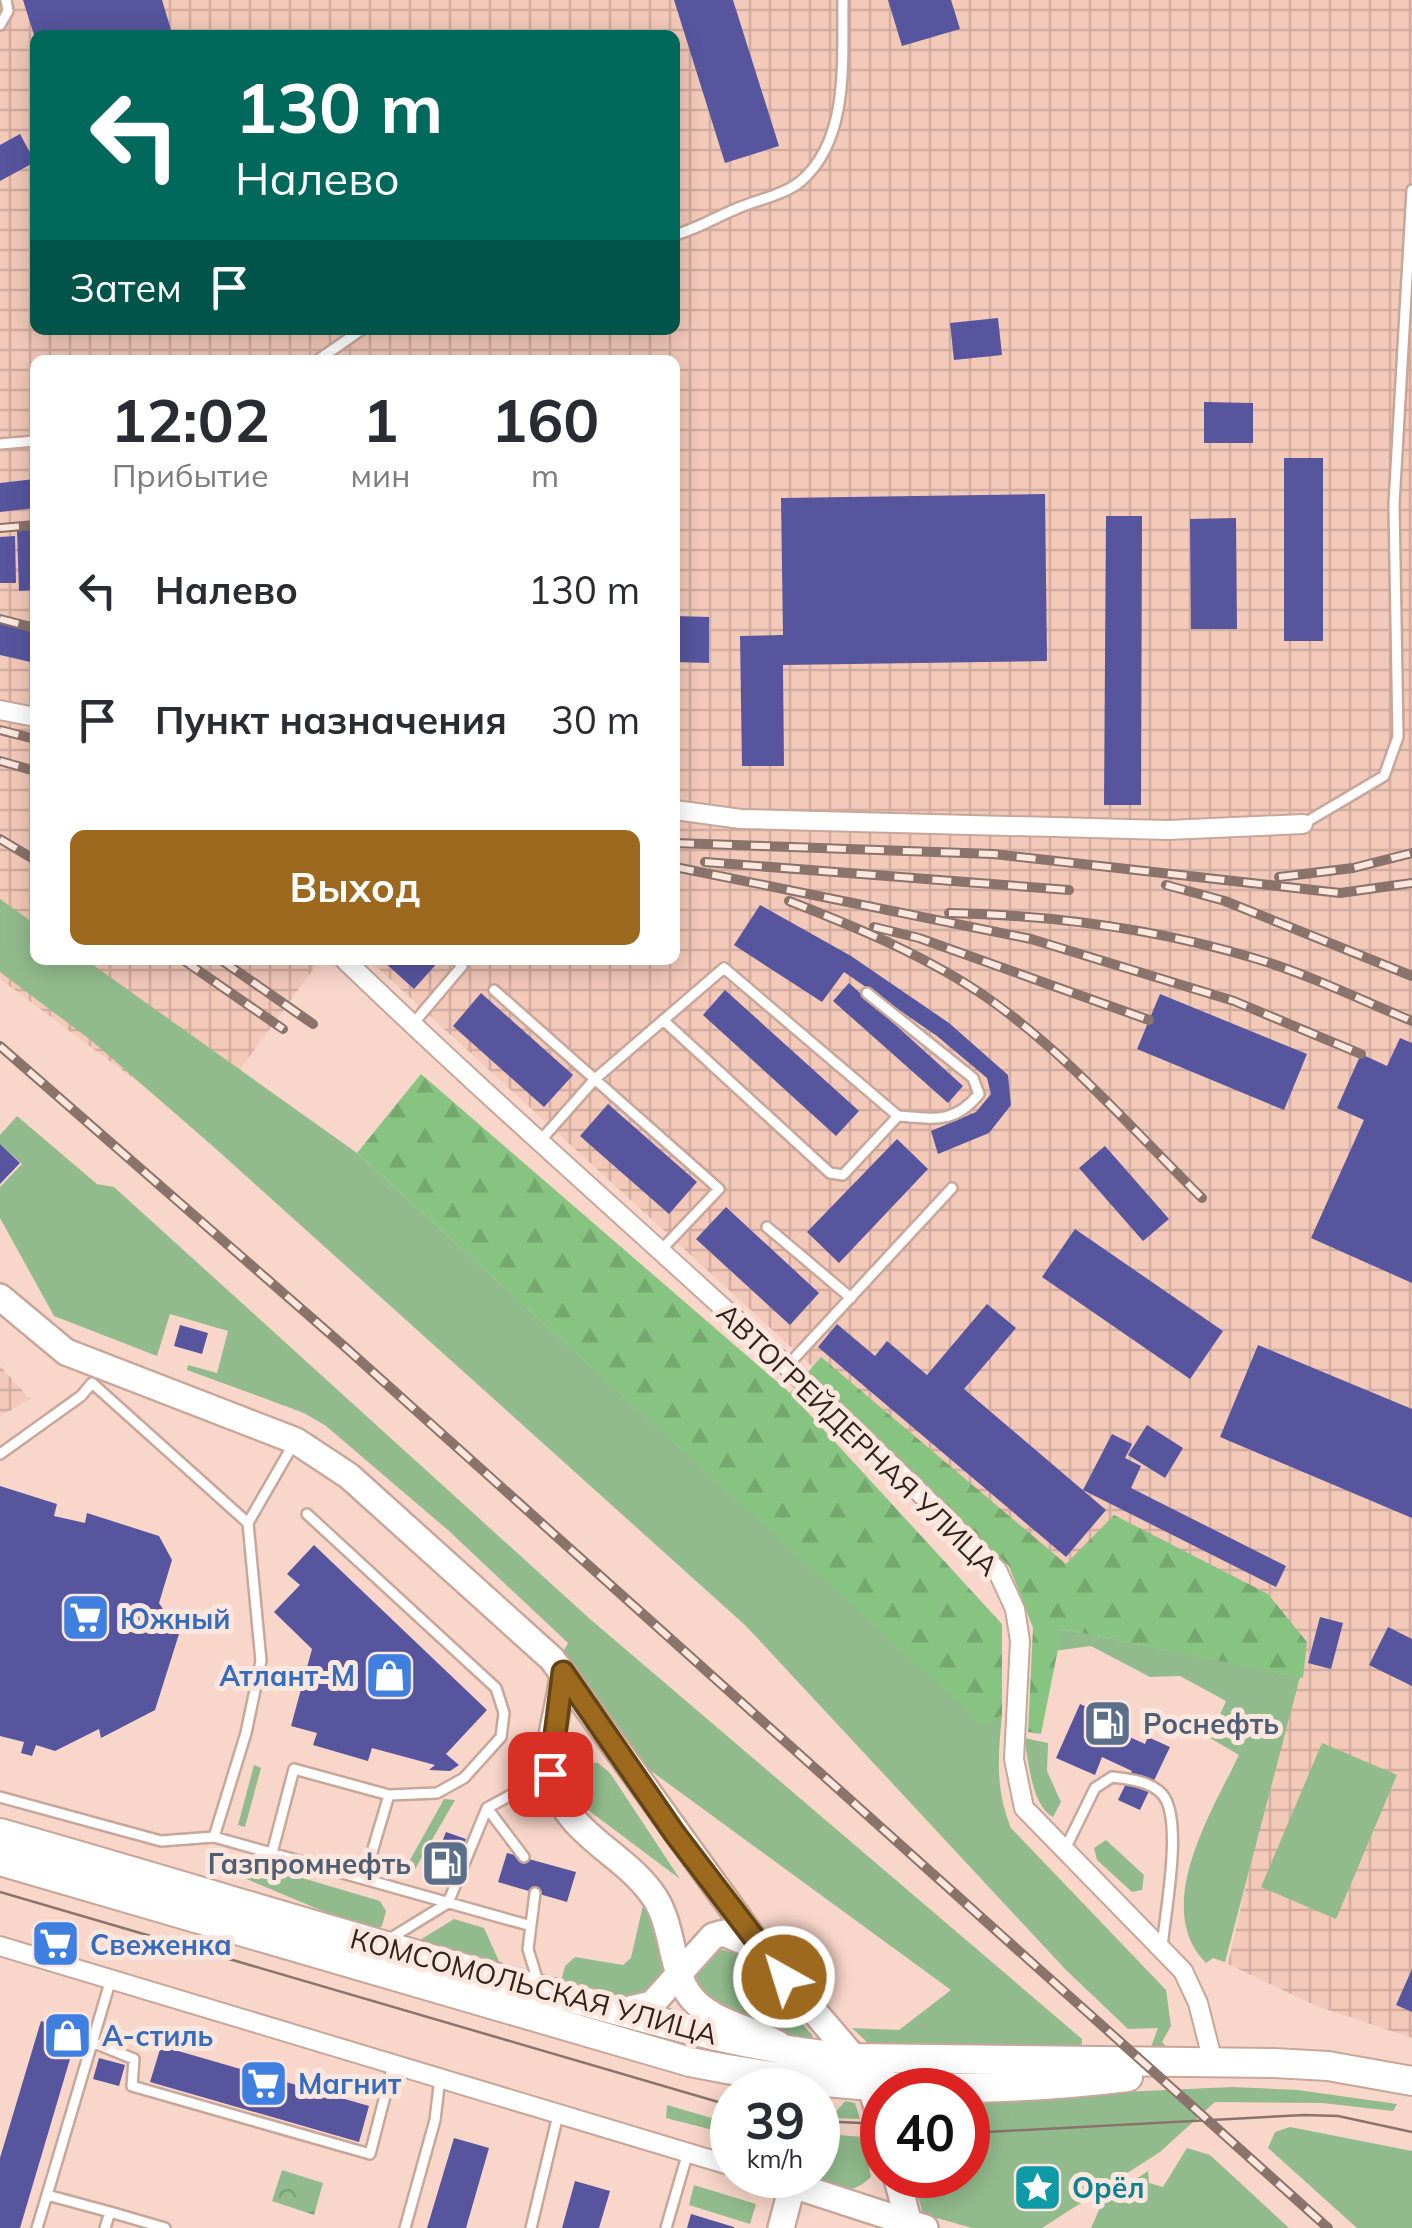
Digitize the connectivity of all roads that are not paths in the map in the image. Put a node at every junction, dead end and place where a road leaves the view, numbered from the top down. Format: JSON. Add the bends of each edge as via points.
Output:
{"nodes":[{"id":1,"x":6,"y":0,"type":"edge"},
{"id":2,"x":843,"y":0,"type":"edge"},
{"id":3,"x":0,"y":25,"type":"edge"},
{"id":4,"x":1412,"y":190,"type":"edge"},
{"id":5,"x":680,"y":234,"type":"edge"},
{"id":6,"x":354,"y":335,"type":"edge"},
{"id":7,"x":325,"y":355,"type":"edge"},
{"id":8,"x":30,"y":441,"type":"edge"},
{"id":9,"x":0,"y":444,"type":"edge"},
{"id":10,"x":0,"y":710,"type":"edge"},
{"id":11,"x":30,"y":716,"type":"edge"},
{"id":12,"x":680,"y":811,"type":"edge"},
{"id":13,"x":1303,"y":824,"type":"joint"},
{"id":14,"x":350,"y":965,"type":"edge"},
{"id":15,"x":461,"y":965,"type":"edge"},
{"id":16,"x":494,"y":990,"type":"dead end"},
{"id":17,"x":867,"y":993,"type":"dead end"},
{"id":18,"x":663,"y":1020,"type":"junction"},
{"id":19,"x":412,"y":1025,"type":"junction"},
{"id":20,"x":595,"y":1079,"type":"junction"},
{"id":21,"x":898,"y":1116,"type":"junction"},
{"id":22,"x":540,"y":1141,"type":"junction"},
{"id":23,"x":952,"y":1188,"type":"dead end"},
{"id":24,"x":766,"y":1227,"type":"dead end"},
{"id":25,"x":661,"y":1250,"type":"junction"},
{"id":26,"x":0,"y":1296,"type":"edge"},
{"id":27,"x":851,"y":1298,"type":"junction"},
{"id":28,"x":788,"y":1365,"type":"junction"},
{"id":29,"x":95,"y":1375,"type":"junction"},
{"id":30,"x":296,"y":1441,"type":"junction"},
{"id":31,"x":0,"y":1454,"type":"edge"},
{"id":32,"x":307,"y":1514,"type":"dead end"},
{"id":33,"x":248,"y":1523,"type":"junction"},
{"id":34,"x":563,"y":1672,"type":"junction"},
{"id":35,"x":550,"y":1774,"type":"junction"},
{"id":36,"x":389,"y":1795,"type":"junction"},
{"id":37,"x":0,"y":1797,"type":"edge"},
{"id":38,"x":487,"y":1808,"type":"junction"},
{"id":39,"x":0,"y":1833,"type":"edge"},
{"id":40,"x":214,"y":1837,"type":"junction"},
{"id":41,"x":1066,"y":1847,"type":"junction"},
{"id":42,"x":272,"y":1853,"type":"junction"},
{"id":43,"x":524,"y":1857,"type":"dead end"},
{"id":44,"x":0,"y":1861,"type":"edge"},
{"id":45,"x":364,"y":1879,"type":"junction"},
{"id":46,"x":535,"y":1893,"type":"dead end"},
{"id":47,"x":448,"y":1903,"type":"junction"},
{"id":48,"x":528,"y":1925,"type":"junction"},
{"id":49,"x":380,"y":1945,"type":"junction"},
{"id":50,"x":0,"y":1946,"type":"edge"},
{"id":51,"x":1162,"y":1947,"type":"junction"},
{"id":52,"x":761,"y":1950,"type":"junction"},
{"id":53,"x":680,"y":1972,"type":"junction"},
{"id":54,"x":111,"y":1979,"type":"junction"},
{"id":55,"x":541,"y":1989,"type":"junction"},
{"id":56,"x":622,"y":2011,"type":"junction"},
{"id":57,"x":92,"y":2042,"type":"junction"},
{"id":58,"x":792,"y":2054,"type":"junction"},
{"id":59,"x":854,"y":2058,"type":"junction"},
{"id":60,"x":394,"y":2062,"type":"junction"},
{"id":61,"x":1214,"y":2066,"type":"junction"},
{"id":62,"x":718,"y":2068,"type":"edge"},
{"id":63,"x":798,"y":2068,"type":"edge"},
{"id":64,"x":860,"y":2069,"type":"edge"},
{"id":65,"x":440,"y":2076,"type":"junction"},
{"id":66,"x":1412,"y":2081,"type":"edge"},
{"id":67,"x":990,"y":2086,"type":"edge"},
{"id":68,"x":559,"y":2112,"type":"junction"},
{"id":69,"x":688,"y":2152,"type":"junction"},
{"id":70,"x":710,"y":2159,"type":"edge"},
{"id":71,"x":47,"y":2195,"type":"junction"},
{"id":72,"x":840,"y":2197,"type":"edge"},
{"id":73,"x":789,"y":2198,"type":"edge"},
{"id":74,"x":905,"y":2198,"type":"edge"},
{"id":75,"x":110,"y":2212,"type":"junction"},
{"id":76,"x":916,"y":2224,"type":"edge"},
{"id":77,"x":38,"y":2228,"type":"edge"},
{"id":78,"x":105,"y":2228,"type":"edge"},
{"id":79,"x":166,"y":2228,"type":"edge"},
{"id":80,"x":404,"y":2228,"type":"edge"},
{"id":81,"x":531,"y":2228,"type":"edge"},
{"id":82,"x":666,"y":2228,"type":"edge"},
{"id":83,"x":781,"y":2228,"type":"edge"}],
"edges":[{"from":1,"to":3,"type":"lane"},
{"from":2,"to":5,"type":"lane","via":[[841,90],[826,155],[798,184]]},
{"from":4,"to":13,"type":"lane","via":[[1394,504],[1398,737],[1384,776]]},
{"from":6,"to":7,"type":"lane"},
{"from":8,"to":9,"type":"lane"},
{"from":10,"to":11,"type":"street"},
{"from":12,"to":13,"type":"street","via":[[741,819],[1149,830]]},
{"from":14,"to":19,"type":"street","name":"АВТОГРЕЙДЕРНАЯ УЛИЦА"},
{"from":15,"to":19,"type":"lane"},
{"from":16,"to":20,"type":"lane"},
{"from":17,"to":21,"type":"lane","via":[[974,1078],[980,1094],[963,1113]]},
{"from":18,"to":20,"type":"lane"},
{"from":18,"to":21,"type":"lane","via":[[724,968]]},
{"from":18,"to":21,"type":"lane","via":[[830,1173],[843,1176]]},
{"from":19,"to":22,"type":"street","name":"АВТОГРЕЙДЕРНАЯ УЛИЦА"},
{"from":20,"to":22,"type":"lane"},
{"from":20,"to":25,"type":"lane","via":[[719,1189]]},
{"from":22,"to":25,"type":"street","name":"АВТОГРЕЙДЕРНАЯ УЛИЦА"},
{"from":23,"to":27,"type":"lane"},
{"from":24,"to":27,"type":"lane"},
{"from":25,"to":28,"type":"street","name":"АВТОГРЕЙДЕРНАЯ УЛИЦА"},
{"from":26,"to":29,"type":"street"},
{"from":27,"to":28,"type":"lane"},
{"from":28,"to":41,"type":"street","name":"АВТОГРЕЙДЕРНАЯ УЛИЦА","via":[[997,1570],[1015,1609],[1020,1641],[1014,1759],[1024,1808]]},
{"from":29,"to":30,"type":"street"},
{"from":29,"to":31,"type":"lane","via":[[81,1396]]},
{"from":29,"to":33,"type":"lane"},
{"from":30,"to":33,"type":"lane"},
{"from":30,"to":34,"type":"street","via":[[349,1476]]},
{"from":32,"to":36,"type":"lane","via":[[496,1688],[504,1713],[501,1737],[464,1778],[437,1793]]},
{"from":33,"to":40,"type":"lane","via":[[262,1661]]},
{"from":34,"to":35,"type":"street"},
{"from":34,"to":52,"type":"street"},
{"from":35,"to":38,"type":"lane"},
{"from":35,"to":53,"type":"street","via":[[573,1822],[652,1892],[668,1920]]},
{"from":36,"to":42,"type":"lane","via":[[294,1769]]},
{"from":36,"to":45,"type":"lane"},
{"from":37,"to":40,"type":"lane","via":[[161,1841]]},
{"from":38,"to":43,"type":"lane"},
{"from":38,"to":47,"type":"lane"},
{"from":39,"to":49,"type":"main road","name":"КОМСОМОЛЬСКАЯ УЛИЦА"},
{"from":40,"to":42,"type":"lane"},
{"from":41,"to":51,"type":"street","name":"АВТОГРЕЙДЕРНАЯ УЛИЦА"},
{"from":41,"to":51,"type":"lane","via":[[1095,1788],[1112,1777],[1162,1794],[1174,1816]]},
{"from":42,"to":45,"type":"lane"},
{"from":44,"to":62,"type":"main road","name":"КОМСОМОЛЬСКАЯ УЛИЦА"},
{"from":45,"to":47,"type":"lane"},
{"from":46,"to":48,"type":"lane"},
{"from":47,"to":48,"type":"lane"},
{"from":47,"to":49,"type":"lane"},
{"from":48,"to":55,"type":"lane","via":[[531,1968]]},
{"from":49,"to":55,"type":"main road","name":"КОМСОМОЛЬСКАЯ УЛИЦА"},
{"from":50,"to":54,"type":"street"},
{"from":51,"to":61,"type":"street","name":"АВТОГРЕЙДЕРНАЯ УЛИЦА","via":[[1198,2003]]},
{"from":52,"to":53,"type":"street","via":[[741,1938],[713,1936]]},
{"from":52,"to":59,"type":"street"},
{"from":53,"to":56,"type":"street","via":[[652,2004]]},
{"from":53,"to":58,"type":"street","via":[[699,2005]]},
{"from":54,"to":57,"type":"lane"},
{"from":54,"to":60,"type":"street"},
{"from":55,"to":56,"type":"main road","name":"КОМСОМОЛЬСКАЯ УЛИЦА"},
{"from":56,"to":58,"type":"main road","name":"КОМСОМОЛЬСКАЯ УЛИЦА"},
{"from":57,"to":60,"type":"lane","via":[[134,2058],[132,2086],[370,2154]]},
{"from":57,"to":71,"type":"lane"},
{"from":58,"to":59,"type":"main road","name":"КОМСОМОЛЬСКАЯ УЛИЦА"},
{"from":58,"to":63,"type":"street"},
{"from":59,"to":61,"type":"main road","name":"КОМСОМОЛЬСКАЯ УЛИЦА"},
{"from":59,"to":64,"type":"street"},
{"from":60,"to":65,"type":"street"},
{"from":61,"to":66,"type":"main road","via":[[1328,2066]]},
{"from":61,"to":67,"type":"main road","name":"КОМСОМОЛЬСКАЯ УЛИЦА","via":[[1069,2084]]},
{"from":65,"to":68,"type":"street"},
{"from":65,"to":80,"type":"lane","via":[[436,2120]]},
{"from":68,"to":69,"type":"street"},
{"from":68,"to":81,"type":"lane"},
{"from":69,"to":70,"type":"street"},
{"from":69,"to":82,"type":"lane"},
{"from":71,"to":75,"type":"lane"},
{"from":71,"to":77,"type":"lane"},
{"from":72,"to":76,"type":"street"},
{"from":73,"to":83,"type":"street"},
{"from":74,"to":76,"type":"street"},
{"from":75,"to":78,"type":"lane"},
{"from":75,"to":79,"type":"lane"}]}
